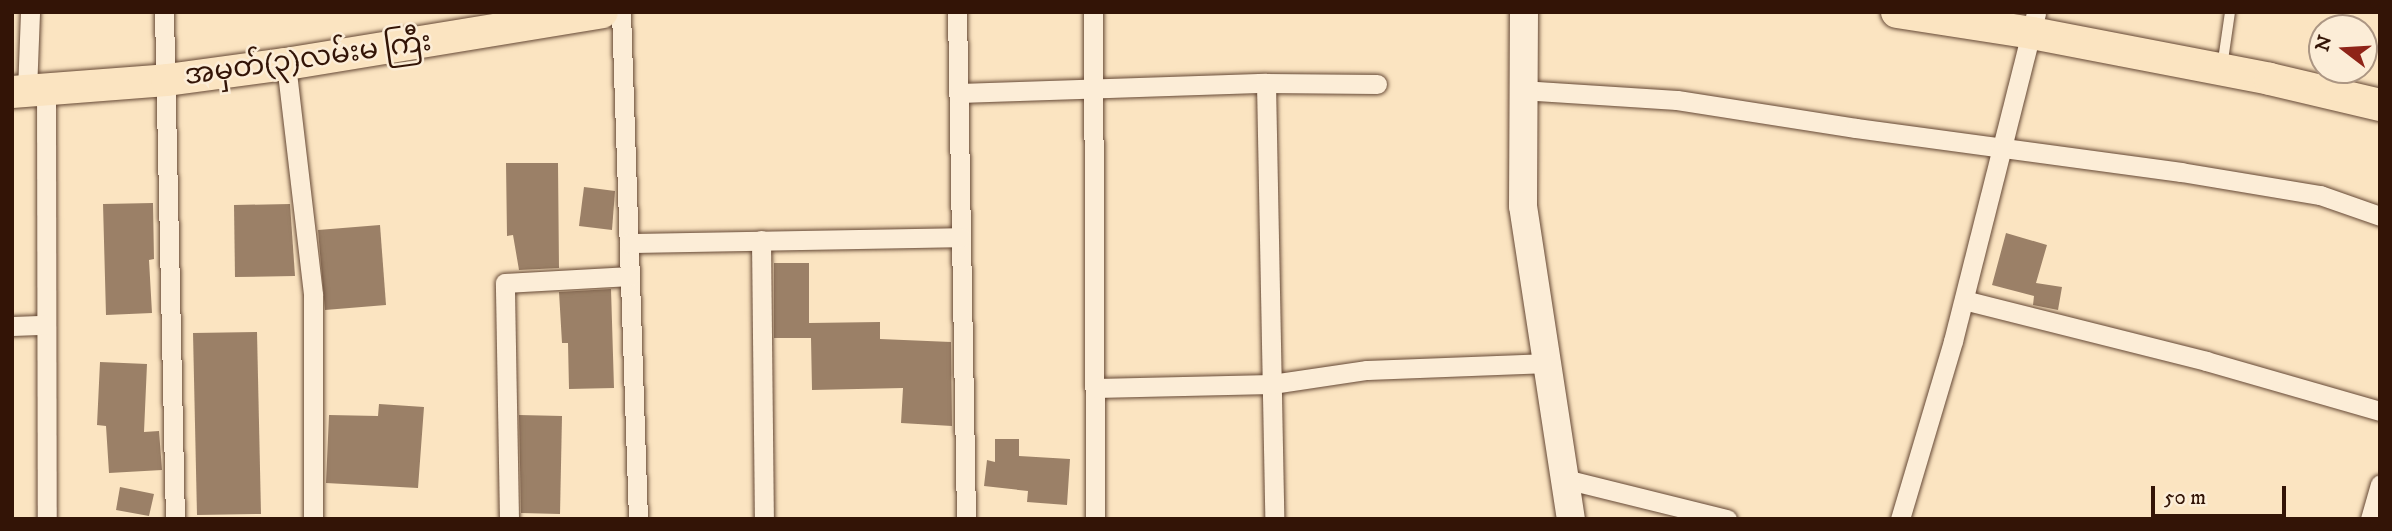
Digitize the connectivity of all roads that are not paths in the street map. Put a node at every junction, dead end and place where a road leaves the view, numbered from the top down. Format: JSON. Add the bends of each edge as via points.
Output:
{"nodes":[{"id":1,"x":30,"y":12,"type":"edge"},
{"id":2,"x":164,"y":12,"type":"edge"},
{"id":3,"x":602,"y":12,"type":"edge"},
{"id":4,"x":621,"y":12,"type":"edge"},
{"id":5,"x":957,"y":12,"type":"edge"},
{"id":6,"x":1093,"y":12,"type":"edge"},
{"id":7,"x":1524,"y":12,"type":"edge"},
{"id":8,"x":1897,"y":12,"type":"edge"},
{"id":9,"x":2230,"y":12,"type":"edge"},
{"id":10,"x":550,"y":17,"type":"edge"},
{"id":11,"x":2034,"y":22,"type":"edge"},
{"id":12,"x":286,"y":64,"type":"junction"},
{"id":13,"x":2221,"y":69,"type":"junction"},
{"id":14,"x":167,"y":80,"type":"junction"},
{"id":15,"x":1266,"y":83,"type":"junction"},
{"id":16,"x":1377,"y":84,"type":"dead end"},
{"id":17,"x":28,"y":90,"type":"edge"},
{"id":18,"x":1094,"y":90,"type":"junction"},
{"id":19,"x":1521,"y":90,"type":"junction"},
{"id":20,"x":959,"y":93,"type":"junction"},
{"id":21,"x":2380,"y":105,"type":"edge"},
{"id":22,"x":2004,"y":147,"type":"junction"},
{"id":23,"x":2380,"y":216,"type":"edge"},
{"id":24,"x":961,"y":237,"type":"junction"},
{"id":25,"x":761,"y":240,"type":"junction"},
{"id":26,"x":629,"y":243,"type":"junction"},
{"id":27,"x":630,"y":276,"type":"junction"},
{"id":28,"x":1964,"y":300,"type":"junction"},
{"id":29,"x":46,"y":325,"type":"junction"},
{"id":30,"x":12,"y":326,"type":"edge"},
{"id":31,"x":1549,"y":363,"type":"junction"},
{"id":32,"x":1272,"y":384,"type":"junction"},
{"id":33,"x":1095,"y":388,"type":"junction"},
{"id":34,"x":2380,"y":411,"type":"edge"},
{"id":35,"x":1565,"y":479,"type":"junction"},
{"id":36,"x":2380,"y":485,"type":"edge"},
{"id":37,"x":47,"y":519,"type":"edge"},
{"id":38,"x":175,"y":519,"type":"edge"},
{"id":39,"x":313,"y":519,"type":"edge"},
{"id":40,"x":509,"y":519,"type":"edge"},
{"id":41,"x":638,"y":519,"type":"edge"},
{"id":42,"x":764,"y":519,"type":"edge"},
{"id":43,"x":966,"y":519,"type":"edge"},
{"id":44,"x":1095,"y":519,"type":"edge"},
{"id":45,"x":1274,"y":519,"type":"edge"},
{"id":46,"x":1571,"y":519,"type":"edge"},
{"id":47,"x":1727,"y":519,"type":"edge"},
{"id":48,"x":1900,"y":519,"type":"edge"},
{"id":49,"x":2370,"y":519,"type":"edge"}],
"edges":[{"from":1,"to":17,"type":"street"},
{"from":2,"to":14,"type":"street"},
{"from":3,"to":10,"type":"main road","name":"အမှတ်(၃)လမ်းမ ကြီး"},
{"from":4,"to":26,"type":"street"},
{"from":5,"to":20,"type":"street"},
{"from":6,"to":18,"type":"street"},
{"from":7,"to":19,"type":"street"},
{"from":8,"to":11,"type":"main road"},
{"from":9,"to":13,"type":"lane"},
{"from":10,"to":12,"type":"main road","name":"အမှတ်(၃)လမ်းမ ကြီး"},
{"from":11,"to":13,"type":"main road"},
{"from":11,"to":22,"type":"street"},
{"from":12,"to":14,"type":"main road","name":"အမှတ်(၃)လမ်းမ ကြီး"},
{"from":12,"to":39,"type":"street","via":[[313,295]]},
{"from":13,"to":21,"type":"main road"},
{"from":14,"to":17,"type":"main road","name":"အမှတ်(၃)လမ်းမ ကြီး"},
{"from":14,"to":38,"type":"street"},
{"from":15,"to":16,"type":"street"},
{"from":15,"to":18,"type":"street"},
{"from":15,"to":32,"type":"street"},
{"from":17,"to":29,"type":"street"},
{"from":18,"to":20,"type":"street"},
{"from":18,"to":33,"type":"street"},
{"from":19,"to":22,"type":"street","via":[[1677,100]]},
{"from":19,"to":31,"type":"street","via":[[1523,206]]},
{"from":20,"to":24,"type":"street"},
{"from":22,"to":23,"type":"street","via":[[2320,194]]},
{"from":22,"to":28,"type":"street"},
{"from":24,"to":25,"type":"street"},
{"from":24,"to":43,"type":"street"},
{"from":25,"to":26,"type":"street"},
{"from":25,"to":42,"type":"street"},
{"from":26,"to":27,"type":"street"},
{"from":27,"to":40,"type":"street","via":[[505,283]]},
{"from":27,"to":41,"type":"street"},
{"from":28,"to":34,"type":"street"},
{"from":28,"to":48,"type":"street"},
{"from":29,"to":30,"type":"street"},
{"from":29,"to":37,"type":"street"},
{"from":31,"to":32,"type":"street","via":[[1367,370]]},
{"from":31,"to":35,"type":"street"},
{"from":32,"to":33,"type":"street"},
{"from":32,"to":45,"type":"street"},
{"from":33,"to":44,"type":"street"},
{"from":35,"to":46,"type":"street"},
{"from":35,"to":47,"type":"street"},
{"from":36,"to":49,"type":"street"}]}
